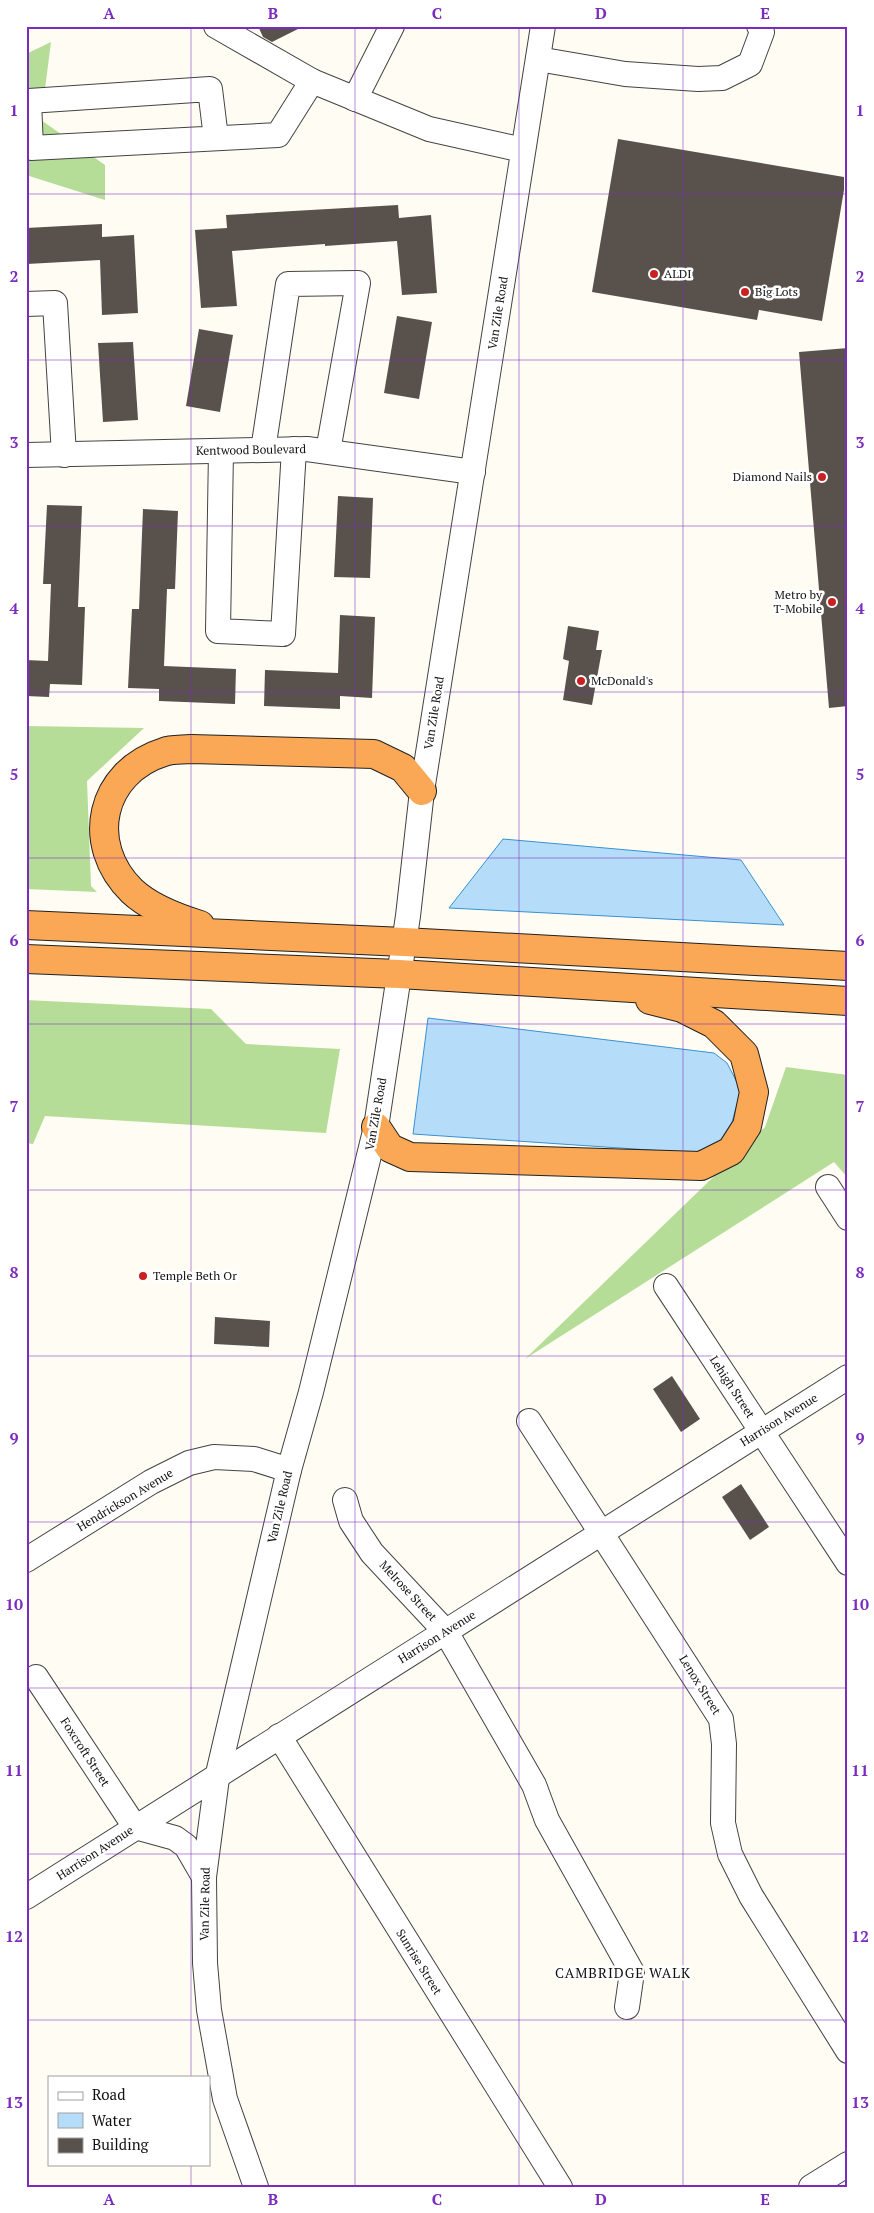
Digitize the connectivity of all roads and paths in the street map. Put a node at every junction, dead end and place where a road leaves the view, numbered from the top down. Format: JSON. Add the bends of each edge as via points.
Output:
{"nodes":[{"id":1,"x":216,"y":26,"type":"edge"},
{"id":2,"x":392,"y":26,"type":"edge"},
{"id":3,"x":543,"y":26,"type":"edge"},
{"id":4,"x":759,"y":26,"type":"edge"},
{"id":5,"x":538,"y":59,"type":"junction"},
{"id":6,"x":312,"y":81,"type":"junction"},
{"id":7,"x":355,"y":99,"type":"junction"},
{"id":8,"x":216,"y":138,"type":"junction"},
{"id":9,"x":523,"y":150,"type":"junction"},
{"id":10,"x":26,"y":304,"type":"edge"},
{"id":11,"x":294,"y":449,"type":"junction"},
{"id":12,"x":263,"y":450,"type":"junction"},
{"id":13,"x":221,"y":451,"type":"junction"},
{"id":14,"x":328,"y":451,"type":"junction"},
{"id":15,"x":64,"y":454,"type":"junction"},
{"id":16,"x":26,"y":455,"type":"edge"},
{"id":17,"x":474,"y":472,"type":"junction"},
{"id":18,"x":422,"y":791,"type":"junction"},
{"id":19,"x":26,"y":926,"type":"edge"},
{"id":20,"x":236,"y":935,"type":"junction"},
{"id":21,"x":404,"y":942,"type":"junction"},
{"id":22,"x":26,"y":960,"type":"edge"},
{"id":23,"x":848,"y":966,"type":"edge"},
{"id":24,"x":399,"y":974,"type":"junction"},
{"id":25,"x":592,"y":986,"type":"junction"},
{"id":26,"x":848,"y":1000,"type":"edge"},
{"id":27,"x":376,"y":1127,"type":"junction"},
{"id":28,"x":828,"y":1187,"type":"dead end"},
{"id":29,"x":848,"y":1218,"type":"edge"},
{"id":30,"x":666,"y":1286,"type":"dead end"},
{"id":31,"x":848,"y":1377,"type":"edge"},
{"id":32,"x":529,"y":1421,"type":"dead end"},
{"id":33,"x":761,"y":1432,"type":"junction"},
{"id":34,"x":289,"y":1470,"type":"junction"},
{"id":35,"x":345,"y":1500,"type":"dead end"},
{"id":36,"x":602,"y":1533,"type":"junction"},
{"id":37,"x":26,"y":1560,"type":"edge"},
{"id":38,"x":848,"y":1563,"type":"edge"},
{"id":39,"x":446,"y":1632,"type":"junction"},
{"id":40,"x":36,"y":1676,"type":"dead end"},
{"id":41,"x":278,"y":1736,"type":"junction"},
{"id":42,"x":217,"y":1778,"type":"junction"},
{"id":43,"x":135,"y":1827,"type":"junction"},
{"id":44,"x":204,"y":1877,"type":"junction"},
{"id":45,"x":26,"y":1897,"type":"edge"},
{"id":46,"x":627,"y":2007,"type":"dead end"},
{"id":47,"x":848,"y":2051,"type":"edge"},
{"id":48,"x":848,"y":2164,"type":"edge"},
{"id":49,"x":256,"y":2187,"type":"edge"},
{"id":50,"x":560,"y":2187,"type":"edge"},
{"id":51,"x":810,"y":2187,"type":"edge"}],
"edges":[{"from":1,"to":6,"type":"street"},
{"from":2,"to":7,"type":"street"},
{"from":3,"to":5,"type":"street","name":"Van Zile Road"},
{"from":4,"to":5,"type":"street","via":[[762,32],[750,64],[722,78],[625,74]]},
{"from":5,"to":9,"type":"street","name":"Van Zile Road"},
{"from":6,"to":7,"type":"street"},
{"from":6,"to":8,"type":"street","via":[[278,135]]},
{"from":7,"to":9,"type":"street","via":[[429,129]]},
{"from":8,"to":8,"type":"street","via":[[31,148],[28,101],[210,89]]},
{"from":9,"to":17,"type":"street","name":"Van Zile Road"},
{"from":10,"to":15,"type":"street","via":[[55,303]]},
{"from":11,"to":12,"type":"street","name":"Kentwood Boulevard"},
{"from":11,"to":13,"type":"street","via":[[283,634],[218,632]]},
{"from":11,"to":14,"type":"street","name":"Kentwood Boulevard"},
{"from":12,"to":13,"type":"street","name":"Kentwood Boulevard"},
{"from":12,"to":14,"type":"street","via":[[288,284],[358,282]]},
{"from":13,"to":15,"type":"street","name":"Kentwood Boulevard"},
{"from":14,"to":17,"type":"street","name":"Kentwood Boulevard"},
{"from":15,"to":16,"type":"street","name":"Kentwood Boulevard"},
{"from":17,"to":18,"type":"street","name":"Van Zile Road"},
{"from":18,"to":20,"type":"highway","via":[[403,768],[374,754],[190,749],[165,751],[142,761],[124,776],[110,797],[103,821],[103,840],[116,870],[133,892],[169,914]]},
{"from":18,"to":21,"type":"street","name":"Van Zile Road"},
{"from":19,"to":20,"type":"highway"},
{"from":20,"to":21,"type":"highway"},
{"from":21,"to":23,"type":"highway"},
{"from":21,"to":24,"type":"street","name":"Van Zile Road"},
{"from":22,"to":24,"type":"highway"},
{"from":24,"to":25,"type":"highway"},
{"from":24,"to":27,"type":"street","name":"Van Zile Road"},
{"from":25,"to":26,"type":"highway"},
{"from":25,"to":27,"type":"highway","via":[[682,1008],[714,1024],[744,1054],[754,1092],[747,1126],[731,1151],[701,1166],[410,1157],[390,1148]]},
{"from":27,"to":34,"type":"street","name":"Van Zile Road"},
{"from":28,"to":29,"type":"street"},
{"from":30,"to":33,"type":"street","name":"Lehigh Street"},
{"from":31,"to":33,"type":"street","name":"Harrison Avenue"},
{"from":32,"to":36,"type":"street","name":"Lenox Street"},
{"from":33,"to":36,"type":"street","name":"Harrison Avenue"},
{"from":33,"to":38,"type":"street","name":"Lehigh Street"},
{"from":34,"to":37,"type":"street","name":"Hendrickson Avenue","via":[[254,1459],[214,1457],[189,1463],[151,1482]]},
{"from":34,"to":42,"type":"street","name":"Van Zile Road"},
{"from":35,"to":39,"type":"street","name":"Melrose Street","via":[[351,1521],[372,1553]]},
{"from":36,"to":39,"type":"street","name":"Harrison Avenue"},
{"from":36,"to":47,"type":"street","name":"Lenox Street","via":[[721,1719],[724,1744],[723,1823],[730,1854],[751,1896]]},
{"from":39,"to":41,"type":"street","name":"Harrison Avenue"},
{"from":39,"to":46,"type":"street","name":"Melrose Street","via":[[534,1785],[547,1820],[632,1972]]},
{"from":40,"to":43,"type":"street","name":"Foxcroft Street"},
{"from":41,"to":42,"type":"street","name":"Harrison Avenue"},
{"from":41,"to":50,"type":"street","name":"Sunrise Street"},
{"from":42,"to":43,"type":"street","name":"Harrison Avenue"},
{"from":42,"to":44,"type":"street","name":"Van Zile Road"},
{"from":43,"to":44,"type":"street","via":[[175,1838],[186,1846]]},
{"from":43,"to":45,"type":"street","name":"Harrison Avenue"},
{"from":44,"to":49,"type":"street","name":"Van Zile Road","via":[[208,2010],[225,2099]]},
{"from":48,"to":51,"type":"street"}]}
